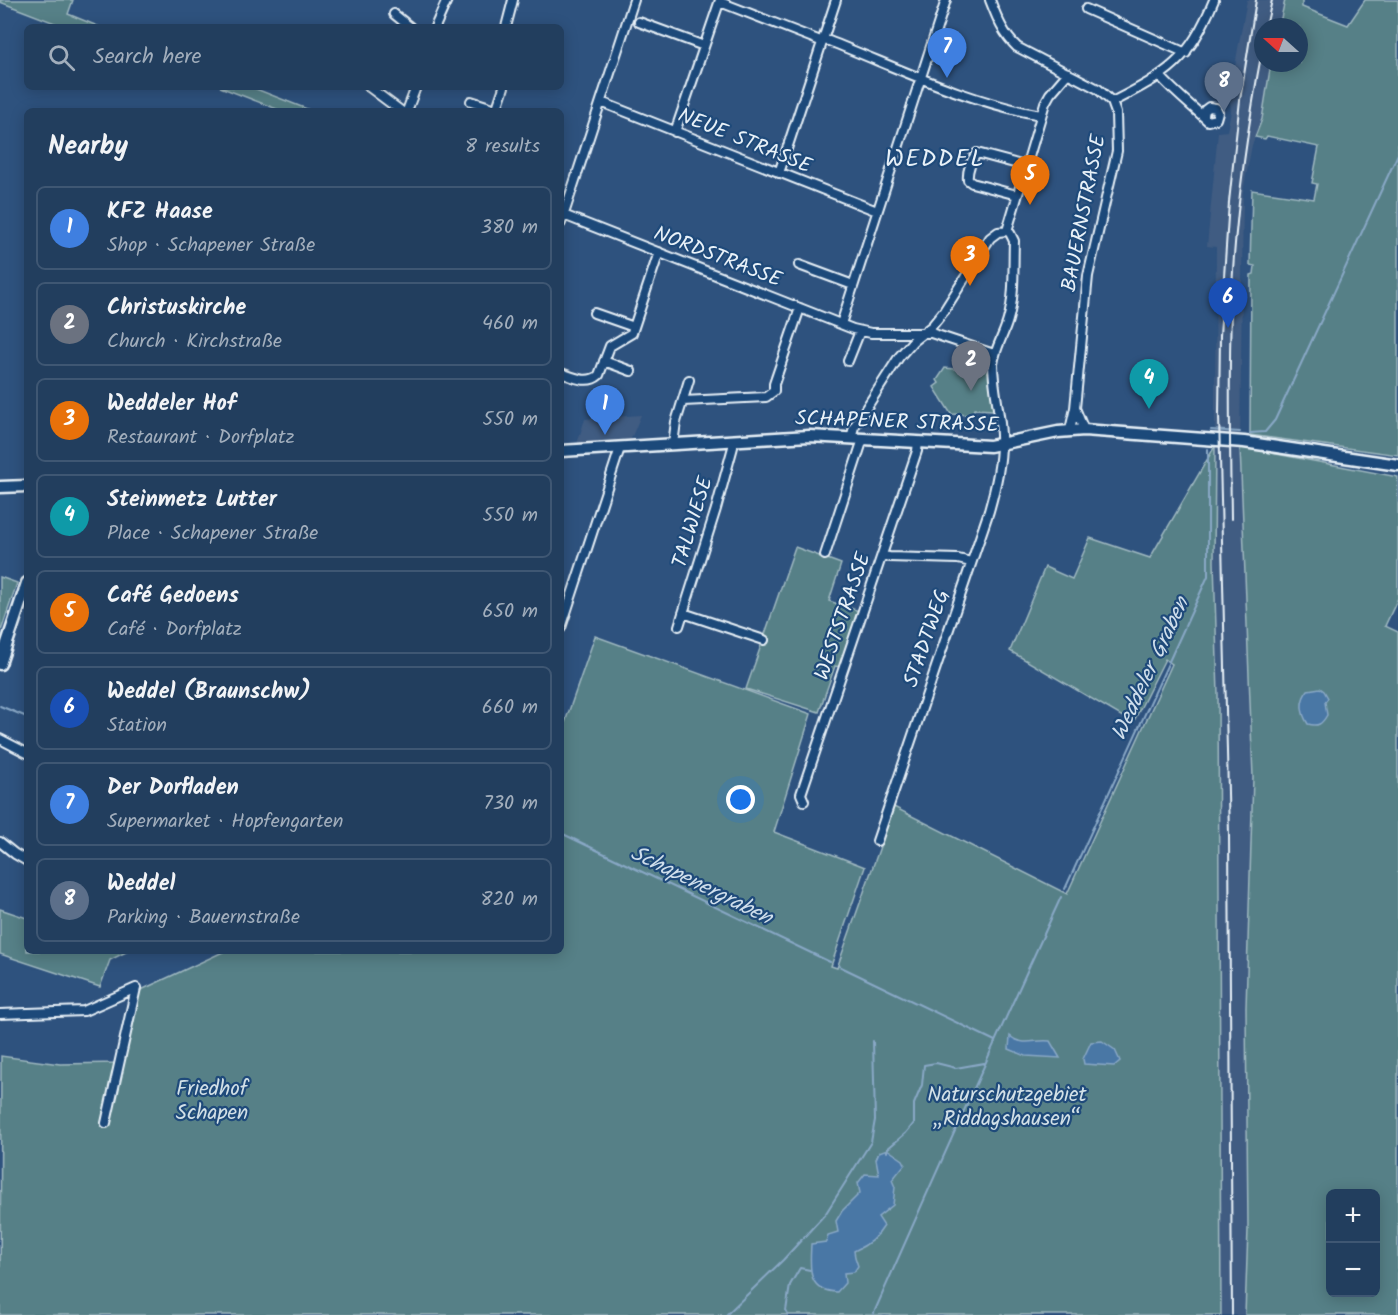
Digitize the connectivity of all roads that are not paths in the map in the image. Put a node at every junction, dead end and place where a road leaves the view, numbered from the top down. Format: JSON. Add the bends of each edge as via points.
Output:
{"nodes":[{"id":1,"x":447,"y":0,"type":"edge"},
{"id":2,"x":513,"y":0,"type":"edge"},
{"id":3,"x":634,"y":0,"type":"edge"},
{"id":4,"x":837,"y":0,"type":"edge"},
{"id":5,"x":946,"y":0,"type":"edge"},
{"id":6,"x":990,"y":0,"type":"edge"},
{"id":7,"x":1214,"y":0,"type":"edge"},
{"id":8,"x":720,"y":1,"type":"edge"},
{"id":9,"x":1086,"y":9,"type":"dead end"},
{"id":10,"x":394,"y":14,"type":"dead end"},
{"id":11,"x":639,"y":22,"type":"dead end"},
{"id":12,"x":406,"y":24,"type":"edge"},
{"id":13,"x":436,"y":24,"type":"edge"},
{"id":14,"x":508,"y":24,"type":"edge"},
{"id":15,"x":824,"y":40,"type":"junction"},
{"id":16,"x":704,"y":45,"type":"junction"},
{"id":17,"x":1186,"y":53,"type":"junction"},
{"id":18,"x":1068,"y":73,"type":"junction"},
{"id":19,"x":1160,"y":76,"type":"junction"},
{"id":20,"x":921,"y":77,"type":"junction"},
{"id":21,"x":373,"y":90,"type":"edge"},
{"id":22,"x":415,"y":90,"type":"edge"},
{"id":23,"x":503,"y":90,"type":"edge"},
{"id":24,"x":471,"y":101,"type":"dead end"},
{"id":25,"x":601,"y":102,"type":"junction"},
{"id":26,"x":1112,"y":102,"type":"junction"},
{"id":27,"x":397,"y":108,"type":"edge"},
{"id":28,"x":408,"y":108,"type":"edge"},
{"id":29,"x":490,"y":108,"type":"edge"},
{"id":30,"x":497,"y":108,"type":"edge"},
{"id":31,"x":1041,"y":115,"type":"junction"},
{"id":32,"x":1204,"y":115,"type":"dead end"},
{"id":33,"x":675,"y":132,"type":"junction"},
{"id":34,"x":1025,"y":166,"type":"junction"},
{"id":35,"x":779,"y":173,"type":"junction"},
{"id":36,"x":1017,"y":195,"type":"junction"},
{"id":37,"x":877,"y":211,"type":"junction"},
{"id":38,"x":564,"y":212,"type":"edge"},
{"id":39,"x":564,"y":219,"type":"edge"},
{"id":40,"x":1007,"y":231,"type":"junction"},
{"id":41,"x":659,"y":252,"type":"junction"},
{"id":42,"x":799,"y":265,"type":"dead end"},
{"id":43,"x":853,"y":285,"type":"junction"},
{"id":44,"x":800,"y":308,"type":"junction"},
{"id":45,"x":594,"y":313,"type":"dead end"},
{"id":46,"x":841,"y":324,"type":"junction"},
{"id":47,"x":634,"y":327,"type":"junction"},
{"id":48,"x":860,"y":331,"type":"junction"},
{"id":49,"x":925,"y":332,"type":"junction"},
{"id":50,"x":994,"y":354,"type":"junction"},
{"id":51,"x":604,"y":361,"type":"junction"},
{"id":52,"x":849,"y":361,"type":"dead end"},
{"id":53,"x":631,"y":371,"type":"dead end"},
{"id":54,"x":564,"y":374,"type":"edge"},
{"id":55,"x":689,"y":380,"type":"dead end"},
{"id":56,"x":683,"y":401,"type":"junction"},
{"id":57,"x":1075,"y":408,"type":"junction"},
{"id":58,"x":1070,"y":430,"type":"junction"},
{"id":59,"x":1084,"y":430,"type":"junction"},
{"id":60,"x":851,"y":438,"type":"junction"},
{"id":61,"x":863,"y":439,"type":"junction"},
{"id":62,"x":733,"y":440,"type":"junction"},
{"id":63,"x":918,"y":442,"type":"junction"},
{"id":64,"x":673,"y":444,"type":"junction"},
{"id":65,"x":1001,"y":445,"type":"junction"},
{"id":66,"x":620,"y":448,"type":"junction"},
{"id":67,"x":564,"y":451,"type":"edge"},
{"id":68,"x":1398,"y":465,"type":"edge"},
{"id":69,"x":24,"y":486,"type":"edge"},
{"id":70,"x":0,"y":487,"type":"edge"},
{"id":71,"x":825,"y":555,"type":"dead end"},
{"id":72,"x":882,"y":555,"type":"junction"},
{"id":73,"x":971,"y":562,"type":"junction"},
{"id":74,"x":24,"y":592,"type":"edge"},
{"id":75,"x":683,"y":613,"type":"junction"},
{"id":76,"x":564,"y":619,"type":"edge"},
{"id":77,"x":679,"y":626,"type":"dead end"},
{"id":78,"x":764,"y":640,"type":"dead end"},
{"id":79,"x":0,"y":664,"type":"edge"},
{"id":80,"x":0,"y":739,"type":"edge"},
{"id":81,"x":24,"y":751,"type":"edge"},
{"id":82,"x":804,"y":801,"type":"dead end"},
{"id":83,"x":877,"y":841,"type":"dead end"},
{"id":84,"x":0,"y":842,"type":"edge"},
{"id":85,"x":24,"y":859,"type":"edge"},
{"id":86,"x":0,"y":1014,"type":"edge"},
{"id":87,"x":106,"y":1123,"type":"dead end"}],
"edges":[{"from":1,"to":13,"type":"street"},
{"from":2,"to":14,"type":"street"},
{"from":3,"to":25,"type":"street"},
{"from":4,"to":15,"type":"street"},
{"from":5,"to":20,"type":"street"},
{"from":6,"to":18,"type":"street","via":[[1008,40]]},
{"from":7,"to":17,"type":"street"},
{"from":8,"to":15,"type":"street"},
{"from":8,"to":16,"type":"street"},
{"from":9,"to":17,"type":"street"},
{"from":10,"to":12,"type":"street"},
{"from":11,"to":16,"type":"street"},
{"from":15,"to":20,"type":"street"},
{"from":15,"to":35,"type":"street"},
{"from":16,"to":33,"type":"street"},
{"from":17,"to":19,"type":"street"},
{"from":18,"to":26,"type":"street","via":[[1098,88]]},
{"from":18,"to":31,"type":"street","via":[[1050,94]]},
{"from":19,"to":26,"type":"street"},
{"from":19,"to":32,"type":"street","via":[[1179,97]]},
{"from":20,"to":31,"type":"street","via":[[954,91]]},
{"from":20,"to":37,"type":"street"},
{"from":21,"to":27,"type":"street"},
{"from":22,"to":28,"type":"street"},
{"from":23,"to":30,"type":"street"},
{"from":24,"to":29,"type":"street"},
{"from":25,"to":33,"type":"street","name":"NEUE STRASSE"},
{"from":25,"to":38,"type":"street"},
{"from":26,"to":57,"type":"street","name":"BAUERNSTRASSE","via":[[1117,151],[1088,276]]},
{"from":31,"to":34,"type":"street"},
{"from":33,"to":35,"type":"street","name":"NEUE STRASSE"},
{"from":34,"to":36,"type":"street"},
{"from":34,"to":36,"type":"street","via":[[976,153],[968,175],[972,183]]},
{"from":35,"to":37,"type":"street","name":"NEUE STRASSE"},
{"from":36,"to":40,"type":"street"},
{"from":37,"to":43,"type":"street"},
{"from":39,"to":41,"type":"street","name":"NORDSTRASSE"},
{"from":40,"to":49,"type":"street","via":[[990,238],[944,311]]},
{"from":40,"to":50,"type":"street","via":[[1014,241],[1011,308]]},
{"from":41,"to":44,"type":"street","name":"NORDSTRASSE"},
{"from":41,"to":47,"type":"street"},
{"from":42,"to":43,"type":"street"},
{"from":43,"to":46,"type":"street"},
{"from":44,"to":46,"type":"street","name":"NORDSTRASSE"},
{"from":44,"to":56,"type":"street","via":[[774,391],[766,397]]},
{"from":45,"to":47,"type":"street"},
{"from":46,"to":48,"type":"street","name":"NORDSTRASSE"},
{"from":47,"to":51,"type":"street","via":[[632,333],[610,346]]},
{"from":48,"to":49,"type":"street","name":"NORDSTRASSE"},
{"from":48,"to":52,"type":"street"},
{"from":49,"to":50,"type":"street","name":"NORDSTRASSE"},
{"from":49,"to":60,"type":"street","via":[[899,357],[854,427]]},
{"from":50,"to":65,"type":"street","name":"STADTWEG"},
{"from":51,"to":53,"type":"street"},
{"from":51,"to":54,"type":"street","via":[[595,379]]},
{"from":55,"to":56,"type":"street"},
{"from":56,"to":64,"type":"street"},
{"from":57,"to":58,"type":"street","name":"BAUERNSTRASSE"},
{"from":57,"to":59,"type":"street","name":"BAUERNSTRASSE"},
{"from":58,"to":59,"type":"street","name":"SCHAPENER STRASSE"},
{"from":58,"to":65,"type":"street","name":"SCHAPENER STRASSE"},
{"from":59,"to":68,"type":"street","name":"SCHAPENER STRASSE","via":[[1266,445]]},
{"from":60,"to":61,"type":"street","name":"SCHAPENER STRASSE"},
{"from":60,"to":62,"type":"street","name":"SCHAPENER STRASSE"},
{"from":61,"to":63,"type":"street","name":"SCHAPENER STRASSE"},
{"from":61,"to":71,"type":"street"},
{"from":62,"to":64,"type":"street","name":"SCHAPENER STRASSE"},
{"from":62,"to":75,"type":"street","name":"TALWIESE"},
{"from":63,"to":65,"type":"street","name":"SCHAPENER STRASSE"},
{"from":63,"to":72,"type":"street","name":"WESTSTRASSE"},
{"from":64,"to":66,"type":"street","name":"SCHAPENER STRASSE"},
{"from":65,"to":73,"type":"street","name":"STADTWEG","via":[[992,501]]},
{"from":66,"to":67,"type":"street","name":"SCHAPENER STRASSE"},
{"from":66,"to":76,"type":"street"},
{"from":69,"to":70,"type":"street"},
{"from":72,"to":73,"type":"street"},
{"from":72,"to":82,"type":"street","name":"WESTSTRASSE","via":[[801,794]]},
{"from":73,"to":83,"type":"street","name":"STADTWEG"},
{"from":74,"to":79,"type":"street"},
{"from":75,"to":77,"type":"street","name":"TALWIESE"},
{"from":75,"to":78,"type":"street"},
{"from":80,"to":81,"type":"street"},
{"from":84,"to":85,"type":"street"},
{"from":86,"to":87,"type":"street","via":[[84,1011],[136,988]]}]}
